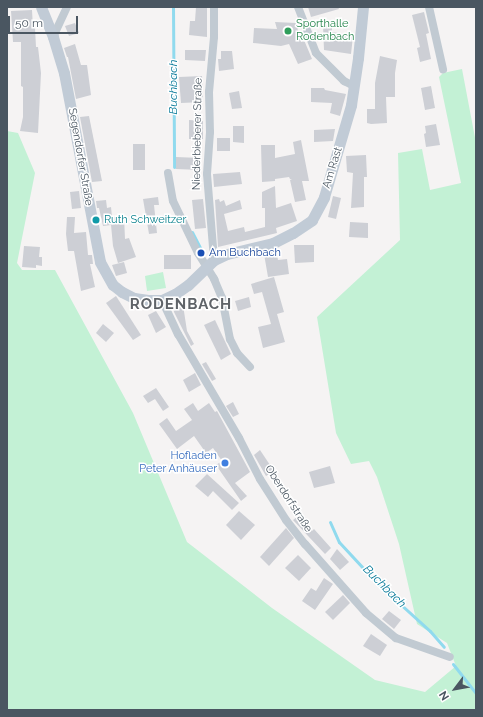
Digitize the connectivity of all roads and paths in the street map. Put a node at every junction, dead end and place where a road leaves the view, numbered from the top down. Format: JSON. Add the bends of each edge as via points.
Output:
{"nodes":[{"id":1,"x":41,"y":7,"type":"edge"},
{"id":2,"x":67,"y":7,"type":"edge"},
{"id":3,"x":214,"y":7,"type":"edge"},
{"id":4,"x":298,"y":7,"type":"edge"},
{"id":5,"x":362,"y":7,"type":"edge"},
{"id":6,"x":429,"y":7,"type":"edge"},
{"id":7,"x":53,"y":37,"type":"junction"},
{"id":8,"x":442,"y":69,"type":"dead end"},
{"id":9,"x":354,"y":86,"type":"junction"},
{"id":10,"x":168,"y":173,"type":"dead end"},
{"id":11,"x":210,"y":264,"type":"junction"},
{"id":12,"x":162,"y":300,"type":"junction"},
{"id":13,"x":250,"y":367,"type":"dead end"},
{"id":14,"x":450,"y":657,"type":"dead end"}],
"edges":[{"from":1,"to":7,"type":"street","name":"Segendorfer Straße"},
{"from":2,"to":7,"type":"street"},
{"from":3,"to":11,"type":"street","name":"Niederbieberer Straße","via":[[206,174]]},
{"from":4,"to":9,"type":"street","via":[[316,53],[344,81]]},
{"from":5,"to":9,"type":"street","name":"Am Rast"},
{"from":6,"to":8,"type":"street"},
{"from":7,"to":12,"type":"street","name":"Segendorfer Straße","via":[[64,73],[100,262],[113,285],[122,292],[134,298]]},
{"from":9,"to":11,"type":"street","name":"Am Rast","via":[[351,105],[324,197],[312,220],[273,243],[227,254]]},
{"from":10,"to":11,"type":"street","via":[[173,201]]},
{"from":11,"to":12,"type":"street","via":[[188,285]]},
{"from":11,"to":13,"type":"street","via":[[222,298],[230,339],[237,353]]},
{"from":12,"to":14,"type":"street","name":"Oberdorfstraße","via":[[178,334],[260,479],[305,544],[366,613],[396,638]]}]}
